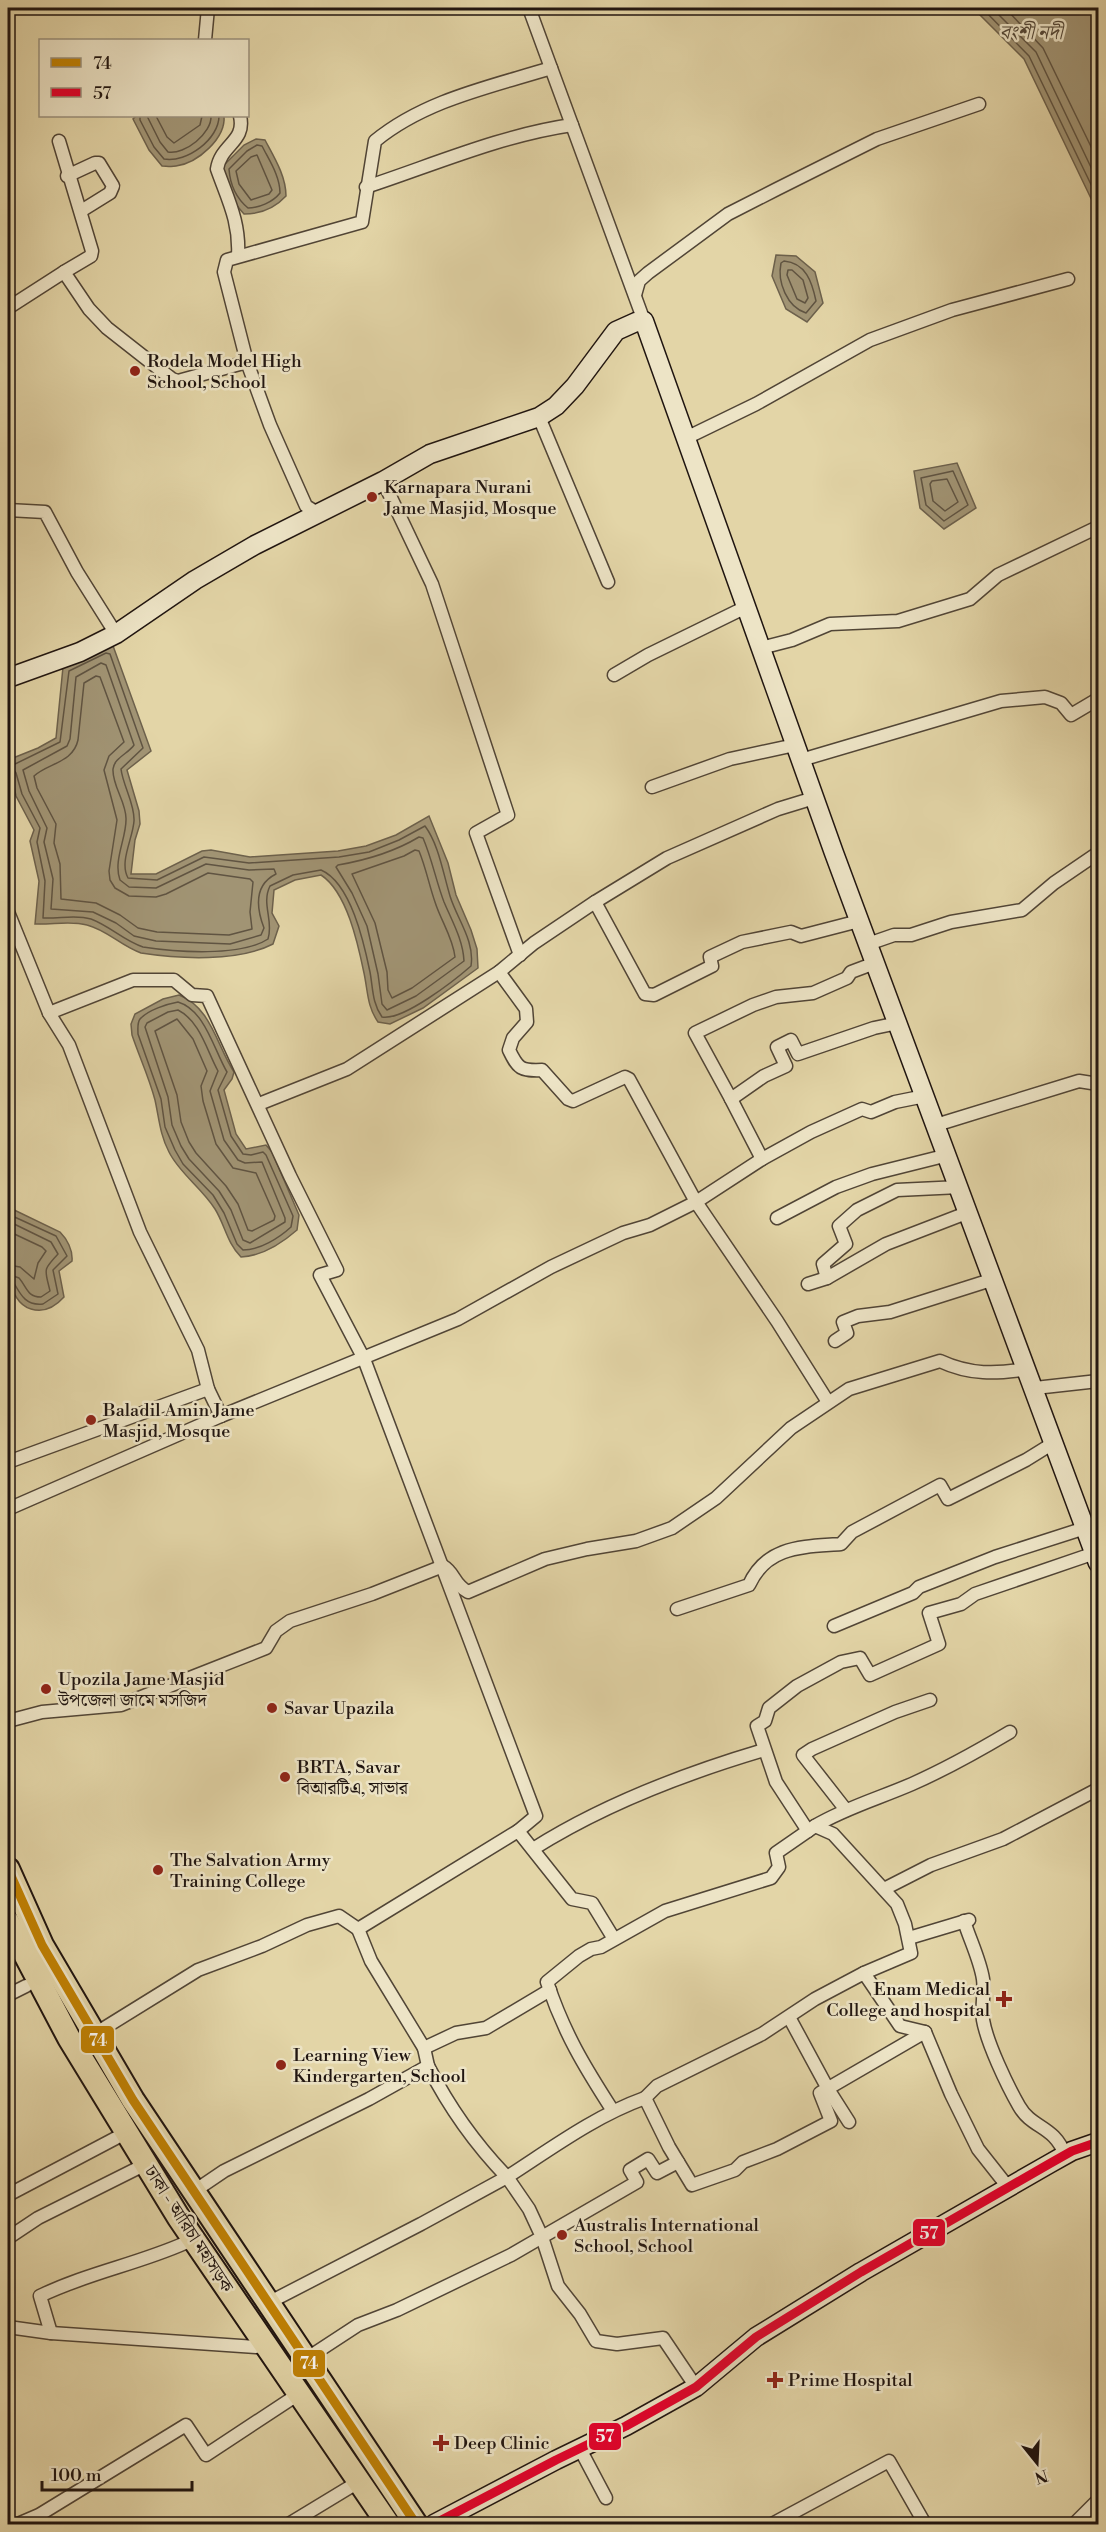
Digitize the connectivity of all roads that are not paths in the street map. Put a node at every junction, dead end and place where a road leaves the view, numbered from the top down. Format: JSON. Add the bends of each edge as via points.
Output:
{"nodes":[{"id":1,"x":208,"y":8,"type":"edge"},
{"id":2,"x":529,"y":8,"type":"edge"},
{"id":3,"x":205,"y":39,"type":"edge"},
{"id":4,"x":551,"y":68,"type":"junction"},
{"id":5,"x":979,"y":104,"type":"dead end"},
{"id":6,"x":240,"y":117,"type":"edge"},
{"id":7,"x":572,"y":125,"type":"junction"},
{"id":8,"x":58,"y":141,"type":"dead end"},
{"id":9,"x":67,"y":176,"type":"junction"},
{"id":10,"x":366,"y":187,"type":"junction"},
{"id":11,"x":81,"y":212,"type":"junction"},
{"id":12,"x":237,"y":256,"type":"junction"},
{"id":13,"x":64,"y":272,"type":"junction"},
{"id":14,"x":1068,"y":279,"type":"dead end"},
{"id":15,"x":634,"y":295,"type":"junction"},
{"id":16,"x":8,"y":308,"type":"edge"},
{"id":17,"x":644,"y":321,"type":"junction"},
{"id":18,"x":247,"y":362,"type":"junction"},
{"id":19,"x":539,"y":417,"type":"junction"},
{"id":20,"x":686,"y":438,"type":"junction"},
{"id":21,"x":383,"y":481,"type":"junction"},
{"id":22,"x":8,"y":510,"type":"edge"},
{"id":23,"x":319,"y":514,"type":"junction"},
{"id":24,"x":1098,"y":527,"type":"edge"},
{"id":25,"x":608,"y":582,"type":"dead end"},
{"id":26,"x":746,"y":607,"type":"junction"},
{"id":27,"x":116,"y":634,"type":"junction"},
{"id":28,"x":761,"y":648,"type":"junction"},
{"id":29,"x":614,"y":675,"type":"dead end"},
{"id":30,"x":8,"y":678,"type":"edge"},
{"id":31,"x":1098,"y":699,"type":"edge"},
{"id":32,"x":798,"y":752,"type":"junction"},
{"id":33,"x":652,"y":787,"type":"dead end"},
{"id":34,"x":814,"y":798,"type":"junction"},
{"id":35,"x":1098,"y":852,"type":"edge"},
{"id":36,"x":595,"y":902,"type":"junction"},
{"id":37,"x":8,"y":912,"type":"edge"},
{"id":38,"x":860,"y":921,"type":"junction"},
{"id":39,"x":868,"y":944,"type":"junction"},
{"id":40,"x":520,"y":955,"type":"junction"},
{"id":41,"x":876,"y":963,"type":"junction"},
{"id":42,"x":499,"y":972,"type":"junction"},
{"id":43,"x":49,"y":1013,"type":"junction"},
{"id":44,"x":898,"y":1023,"type":"junction"},
{"id":45,"x":1098,"y":1084,"type":"edge"},
{"id":46,"x":925,"y":1095,"type":"junction"},
{"id":47,"x":730,"y":1099,"type":"junction"},
{"id":48,"x":259,"y":1104,"type":"junction"},
{"id":49,"x":936,"y":1125,"type":"junction"},
{"id":50,"x":948,"y":1155,"type":"junction"},
{"id":51,"x":762,"y":1159,"type":"junction"},
{"id":52,"x":960,"y":1187,"type":"junction"},
{"id":53,"x":696,"y":1202,"type":"junction"},
{"id":54,"x":969,"y":1212,"type":"junction"},
{"id":55,"x":777,"y":1218,"type":"dead end"},
{"id":56,"x":827,"y":1278,"type":"junction"},
{"id":57,"x":994,"y":1279,"type":"junction"},
{"id":58,"x":808,"y":1284,"type":"dead end"},
{"id":59,"x":835,"y":1341,"type":"dead end"},
{"id":60,"x":364,"y":1359,"type":"junction"},
{"id":61,"x":1028,"y":1369,"type":"junction"},
{"id":62,"x":1098,"y":1381,"type":"edge"},
{"id":63,"x":1035,"y":1388,"type":"junction"},
{"id":64,"x":208,"y":1389,"type":"junction"},
{"id":65,"x":828,"y":1402,"type":"junction"},
{"id":66,"x":221,"y":1416,"type":"junction"},
{"id":67,"x":1055,"y":1442,"type":"junction"},
{"id":68,"x":8,"y":1462,"type":"edge"},
{"id":69,"x":8,"y":1509,"type":"edge"},
{"id":70,"x":1085,"y":1528,"type":"junction"},
{"id":71,"x":1096,"y":1557,"type":"edge"},
{"id":72,"x":443,"y":1566,"type":"junction"},
{"id":73,"x":677,"y":1609,"type":"dead end"},
{"id":74,"x":834,"y":1626,"type":"dead end"},
{"id":75,"x":930,"y":1700,"type":"dead end"},
{"id":76,"x":8,"y":1721,"type":"edge"},
{"id":77,"x":1010,"y":1732,"type":"dead end"},
{"id":78,"x":764,"y":1750,"type":"junction"},
{"id":79,"x":1098,"y":1789,"type":"edge"},
{"id":80,"x":846,"y":1810,"type":"junction"},
{"id":81,"x":812,"y":1828,"type":"junction"},
{"id":82,"x":518,"y":1831,"type":"junction"},
{"id":83,"x":533,"y":1849,"type":"junction"},
{"id":84,"x":8,"y":1869,"type":"edge"},
{"id":85,"x":884,"y":1889,"type":"junction"},
{"id":86,"x":8,"y":1895,"type":"edge"},
{"id":87,"x":8,"y":1922,"type":"edge"},
{"id":88,"x":358,"y":1929,"type":"junction"},
{"id":89,"x":909,"y":1938,"type":"junction"},
{"id":90,"x":614,"y":1939,"type":"junction"},
{"id":91,"x":8,"y":1948,"type":"edge"},
{"id":92,"x":864,"y":1974,"type":"junction"},
{"id":93,"x":550,"y":1990,"type":"junction"},
{"id":94,"x":17,"y":1991,"type":"edge"},
{"id":95,"x":789,"y":2017,"type":"dead end"},
{"id":96,"x":925,"y":2032,"type":"junction"},
{"id":97,"x":93,"y":2034,"type":"junction"},
{"id":98,"x":424,"y":2048,"type":"junction"},
{"id":99,"x":428,"y":2067,"type":"junction"},
{"id":100,"x":828,"y":2089,"type":"junction"},
{"id":101,"x":645,"y":2098,"type":"junction"},
{"id":102,"x":613,"y":2111,"type":"junction"},
{"id":103,"x":849,"y":2122,"type":"dead end"},
{"id":104,"x":116,"y":2138,"type":"junction"},
{"id":105,"x":1098,"y":2142,"type":"edge"},
{"id":106,"x":1065,"y":2155,"type":"junction"},
{"id":107,"x":678,"y":2162,"type":"junction"},
{"id":108,"x":136,"y":2169,"type":"junction"},
{"id":109,"x":507,"y":2177,"type":"junction"},
{"id":110,"x":1008,"y":2187,"type":"junction"},
{"id":111,"x":193,"y":2192,"type":"junction"},
{"id":112,"x":8,"y":2195,"type":"edge"},
{"id":113,"x":542,"y":2237,"type":"junction"},
{"id":114,"x":8,"y":2238,"type":"edge"},
{"id":115,"x":185,"y":2243,"type":"junction"},
{"id":116,"x":268,"y":2303,"type":"junction"},
{"id":117,"x":8,"y":2327,"type":"edge"},
{"id":118,"x":51,"y":2333,"type":"junction"},
{"id":119,"x":256,"y":2347,"type":"junction"},
{"id":120,"x":306,"y":2359,"type":"junction"},
{"id":121,"x":696,"y":2387,"type":"junction"},
{"id":122,"x":291,"y":2399,"type":"junction"},
{"id":123,"x":580,"y":2449,"type":"junction"},
{"id":124,"x":350,"y":2487,"type":"junction"},
{"id":125,"x":606,"y":2498,"type":"dead end"},
{"id":126,"x":1098,"y":2500,"type":"edge"},
{"id":127,"x":18,"y":2524,"type":"edge"},
{"id":128,"x":289,"y":2524,"type":"edge"},
{"id":129,"x":375,"y":2524,"type":"edge"},
{"id":130,"x":388,"y":2524,"type":"edge"},
{"id":131,"x":402,"y":2524,"type":"edge"},
{"id":132,"x":417,"y":2524,"type":"edge"},
{"id":133,"x":434,"y":2524,"type":"edge"},
{"id":134,"x":772,"y":2524,"type":"edge"},
{"id":135,"x":925,"y":2524,"type":"edge"},
{"id":136,"x":1074,"y":2524,"type":"edge"}],
"edges":[{"from":1,"to":3,"type":"street"},
{"from":2,"to":4,"type":"street"},
{"from":4,"to":7,"type":"street"},
{"from":4,"to":10,"type":"street","via":[[435,105],[393,126],[375,141]]},
{"from":5,"to":15,"type":"street","via":[[877,139],[728,214],[648,273],[639,281]]},
{"from":6,"to":12,"type":"street","via":[[239,135],[219,159],[217,169],[237,224]]},
{"from":7,"to":10,"type":"street","via":[[502,141]]},
{"from":7,"to":15,"type":"street"},
{"from":8,"to":9,"type":"street"},
{"from":9,"to":11,"type":"street"},
{"from":9,"to":11,"type":"street","via":[[99,163],[113,186],[110,193]]},
{"from":10,"to":12,"type":"street","via":[[362,222]]},
{"from":11,"to":13,"type":"street","via":[[91,256]]},
{"from":12,"to":18,"type":"street","via":[[227,260],[224,272]]},
{"from":13,"to":16,"type":"street"},
{"from":13,"to":18,"type":"street","via":[[107,328],[172,379],[178,381]]},
{"from":14,"to":20,"type":"street","via":[[952,310],[870,340]]},
{"from":15,"to":17,"type":"street"},
{"from":17,"to":19,"type":"street","via":[[616,331],[575,386]]},
{"from":17,"to":20,"type":"street"},
{"from":18,"to":23,"type":"street","via":[[306,506]]},
{"from":19,"to":21,"type":"street","via":[[430,454]]},
{"from":19,"to":25,"type":"street"},
{"from":20,"to":26,"type":"street"},
{"from":21,"to":23,"type":"street"},
{"from":21,"to":40,"type":"street","via":[[432,584],[508,815],[476,833]]},
{"from":22,"to":27,"type":"street","via":[[45,512]]},
{"from":23,"to":27,"type":"street","via":[[215,568]]},
{"from":24,"to":28,"type":"street","via":[[998,575],[970,599],[898,621],[830,624]]},
{"from":26,"to":28,"type":"street"},
{"from":26,"to":29,"type":"street"},
{"from":27,"to":30,"type":"street","via":[[80,652]]},
{"from":28,"to":32,"type":"street"},
{"from":31,"to":32,"type":"street","via":[[1071,716],[1060,704],[1045,697],[1001,701]]},
{"from":32,"to":33,"type":"street","via":[[730,759]]},
{"from":32,"to":34,"type":"street"},
{"from":34,"to":36,"type":"street","via":[[778,809],[667,858]]},
{"from":34,"to":38,"type":"street"},
{"from":35,"to":39,"type":"street","via":[[1022,910],[951,922]]},
{"from":36,"to":38,"type":"street","via":[[645,994],[654,995],[712,966],[710,957],[742,942],[791,933],[801,936]]},
{"from":36,"to":40,"type":"street"},
{"from":37,"to":43,"type":"street"},
{"from":38,"to":39,"type":"street"},
{"from":39,"to":41,"type":"street"},
{"from":40,"to":42,"type":"street"},
{"from":41,"to":44,"type":"street"},
{"from":41,"to":47,"type":"street","via":[[813,993],[776,997],[695,1033]]},
{"from":42,"to":48,"type":"street","via":[[347,1069]]},
{"from":42,"to":53,"type":"street","via":[[526,1009],[527,1022],[513,1038],[509,1050],[516,1065],[526,1071],[542,1071],[573,1101],[624,1077],[629,1079]]},
{"from":43,"to":48,"type":"street","via":[[133,980],[174,980],[192,995],[207,996]]},
{"from":43,"to":64,"type":"street","via":[[69,1044],[140,1232],[198,1350]]},
{"from":44,"to":46,"type":"street"},
{"from":44,"to":47,"type":"street","via":[[798,1054],[791,1040],[777,1047],[786,1066]]},
{"from":45,"to":49,"type":"street","via":[[1080,1081]]},
{"from":46,"to":49,"type":"street"},
{"from":46,"to":51,"type":"street","via":[[871,1112],[861,1109]]},
{"from":47,"to":51,"type":"street"},
{"from":48,"to":60,"type":"street","via":[[337,1270],[320,1275]]},
{"from":49,"to":50,"type":"street"},
{"from":50,"to":52,"type":"street"},
{"from":50,"to":55,"type":"street","via":[[836,1187]]},
{"from":51,"to":53,"type":"street"},
{"from":52,"to":54,"type":"street"},
{"from":52,"to":56,"type":"street","via":[[897,1190],[857,1210],[839,1226],[846,1244],[823,1264]]},
{"from":53,"to":60,"type":"street","via":[[551,1267],[458,1320]]},
{"from":53,"to":65,"type":"street"},
{"from":54,"to":56,"type":"street","via":[[886,1244]]},
{"from":54,"to":57,"type":"street"},
{"from":56,"to":58,"type":"street"},
{"from":57,"to":59,"type":"street","via":[[890,1312],[858,1316],[843,1322],[847,1333]]},
{"from":57,"to":61,"type":"street"},
{"from":60,"to":66,"type":"street"},
{"from":60,"to":72,"type":"street"},
{"from":61,"to":63,"type":"street"},
{"from":61,"to":65,"type":"street","via":[[979,1374],[940,1361],[860,1384]]},
{"from":62,"to":63,"type":"street"},
{"from":63,"to":67,"type":"street"},
{"from":64,"to":66,"type":"street"},
{"from":64,"to":68,"type":"street"},
{"from":65,"to":72,"type":"street","via":[[791,1428],[716,1498],[672,1528],[636,1541],[545,1559],[468,1592],[458,1586]]},
{"from":66,"to":69,"type":"street"},
{"from":67,"to":70,"type":"street"},
{"from":67,"to":73,"type":"street","via":[[948,1498],[940,1485],[852,1532],[841,1544],[790,1549],[767,1560],[755,1571],[749,1585]]},
{"from":70,"to":71,"type":"street"},
{"from":70,"to":74,"type":"street","via":[[952,1574]]},
{"from":71,"to":78,"type":"street","via":[[1089,1555],[929,1613],[939,1644],[870,1675],[860,1658],[841,1662],[797,1686],[768,1708],[765,1721],[757,1726]]},
{"from":72,"to":76,"type":"street","via":[[290,1621],[276,1631],[266,1648],[121,1705],[42,1712]]},
{"from":72,"to":82,"type":"street","via":[[536,1816]]},
{"from":75,"to":80,"type":"street","via":[[803,1755]]},
{"from":77,"to":80,"type":"street","via":[[964,1759]]},
{"from":78,"to":81,"type":"street","via":[[776,1782]]},
{"from":78,"to":83,"type":"street","via":[[626,1799],[569,1826]]},
{"from":79,"to":85,"type":"street","via":[[1003,1839],[931,1865]]},
{"from":80,"to":81,"type":"street"},
{"from":81,"to":85,"type":"street","via":[[832,1834]]},
{"from":81,"to":90,"type":"street","via":[[776,1853],[779,1867],[771,1878],[665,1911]]},
{"from":82,"to":83,"type":"street"},
{"from":82,"to":88,"type":"street"},
{"from":83,"to":90,"type":"street","via":[[572,1899],[592,1904]]},
{"from":84,"to":97,"type":"highway","via":[[42,1945]]},
{"from":85,"to":89,"type":"street","via":[[897,1904]]},
{"from":86,"to":131,"type":"highway","name":"ঢাকা - আরিচা মহাসড়ক","via":[[83,2041],[181,2199]]},
{"from":87,"to":130,"type":"highway","name":"ঢাকা - আরিচা মহাসড়ক","via":[[69,2038],[179,2217]]},
{"from":88,"to":97,"type":"street","via":[[339,1916],[307,1925],[198,1970]]},
{"from":88,"to":98,"type":"street","via":[[371,1961]]},
{"from":89,"to":92,"type":"street","via":[[911,1953]]},
{"from":89,"to":106,"type":"street","via":[[966,1921],[983,1978],[983,2020],[992,2046],[1020,2108],[1053,2134]]},
{"from":90,"to":93,"type":"street","via":[[556,1974],[547,1982]]},
{"from":91,"to":94,"type":"highway"},
{"from":92,"to":96,"type":"street","via":[[900,2026]]},
{"from":92,"to":101,"type":"street","via":[[815,1999],[762,2034],[657,2085]]},
{"from":93,"to":98,"type":"street","via":[[486,2028],[456,2033]]},
{"from":93,"to":102,"type":"street","via":[[574,2051]]},
{"from":94,"to":104,"type":"highway"},
{"from":95,"to":100,"type":"street"},
{"from":96,"to":100,"type":"street"},
{"from":96,"to":110,"type":"street","via":[[978,2149]]},
{"from":97,"to":111,"type":"highway"},
{"from":98,"to":99,"type":"street"},
{"from":99,"to":109,"type":"street","via":[[482,2151]]},
{"from":99,"to":111,"type":"street","via":[[224,2171]]},
{"from":100,"to":103,"type":"street"},
{"from":100,"to":107,"type":"street","via":[[820,2093],[831,2121],[743,2162],[735,2170],[692,2185]]},
{"from":101,"to":102,"type":"street"},
{"from":101,"to":107,"type":"street"},
{"from":102,"to":109,"type":"street"},
{"from":104,"to":108,"type":"highway"},
{"from":104,"to":112,"type":"street"},
{"from":105,"to":106,"type":"street"},
{"from":106,"to":110,"type":"street"},
{"from":107,"to":113,"type":"street","via":[[657,2173],[648,2159],[630,2170],[637,2182]]},
{"from":108,"to":114,"type":"street","via":[[38,2218]]},
{"from":108,"to":115,"type":"highway"},
{"from":109,"to":113,"type":"street"},
{"from":109,"to":116,"type":"street"},
{"from":110,"to":121,"type":"street","via":[[756,2337]]},
{"from":111,"to":116,"type":"highway"},
{"from":113,"to":120,"type":"street","via":[[398,2310],[358,2325]]},
{"from":113,"to":121,"type":"street","via":[[558,2286],[596,2341],[617,2344],[663,2338]]},
{"from":115,"to":118,"type":"street","via":[[64,2284],[40,2296]]},
{"from":115,"to":119,"type":"highway"},
{"from":116,"to":120,"type":"highway"},
{"from":117,"to":118,"type":"street"},
{"from":118,"to":119,"type":"street"},
{"from":119,"to":122,"type":"highway"},
{"from":120,"to":132,"type":"highway"},
{"from":121,"to":123,"type":"street"},
{"from":122,"to":124,"type":"highway"},
{"from":122,"to":127,"type":"street","via":[[206,2455],[186,2425]]},
{"from":123,"to":125,"type":"street"},
{"from":123,"to":133,"type":"street"},
{"from":124,"to":128,"type":"street"},
{"from":124,"to":129,"type":"highway"},
{"from":126,"to":136,"type":"street"},
{"from":134,"to":135,"type":"street","via":[[890,2462]]}]}
